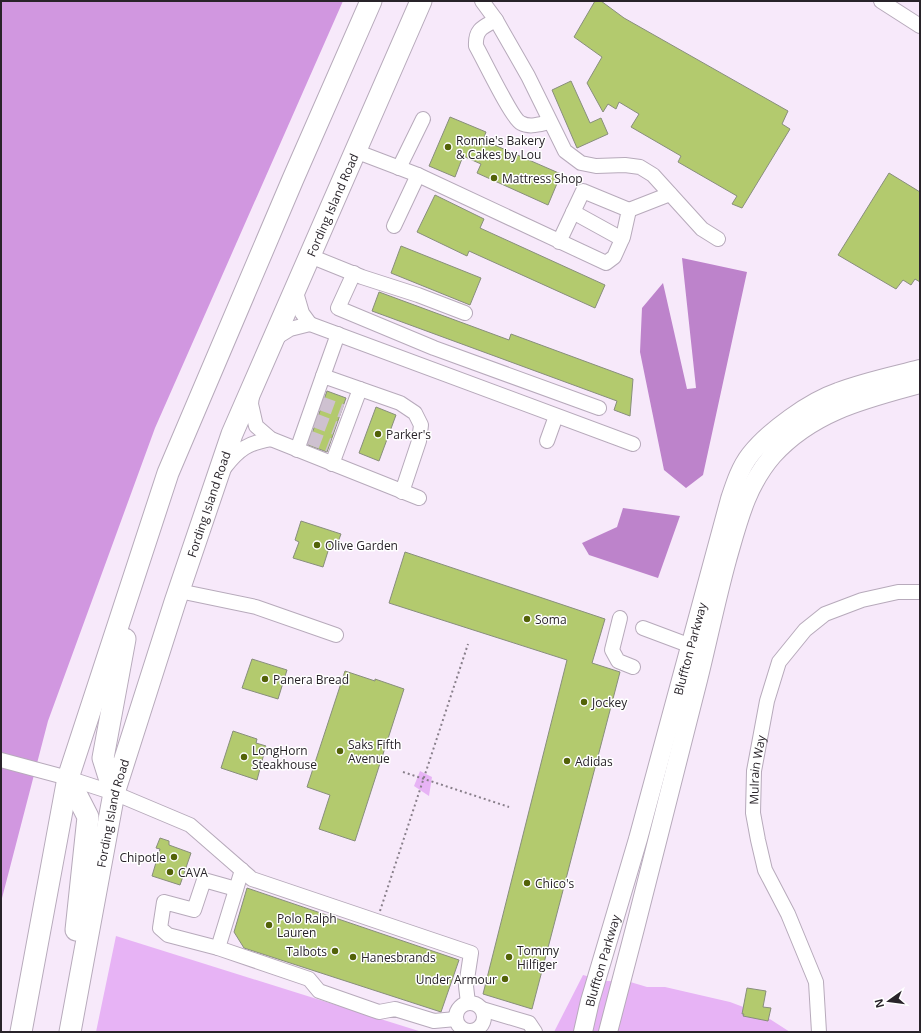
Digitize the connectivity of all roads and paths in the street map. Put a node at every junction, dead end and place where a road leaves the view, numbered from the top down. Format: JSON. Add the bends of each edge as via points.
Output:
{"nodes":[{"id":1,"x":371,"y":1,"type":"edge"},
{"id":2,"x":482,"y":1,"type":"edge"},
{"id":3,"x":881,"y":1,"type":"edge"},
{"id":4,"x":419,"y":4,"type":"edge"},
{"id":5,"x":496,"y":20,"type":"junction"},
{"id":6,"x":920,"y":26,"type":"edge"},
{"id":7,"x":423,"y":119,"type":"dead end"},
{"id":8,"x":550,"y":122,"type":"junction"},
{"id":9,"x":355,"y":151,"type":"junction"},
{"id":10,"x":399,"y":168,"type":"junction"},
{"id":11,"x":418,"y":175,"type":"junction"},
{"id":12,"x":670,"y":194,"type":"junction"},
{"id":13,"x":629,"y":210,"type":"junction"},
{"id":14,"x":573,"y":212,"type":"junction"},
{"id":15,"x":394,"y":226,"type":"dead end"},
{"id":16,"x":718,"y":238,"type":"dead end"},
{"id":17,"x":622,"y":239,"type":"junction"},
{"id":18,"x":559,"y":242,"type":"junction"},
{"id":19,"x":310,"y":256,"type":"junction"},
{"id":20,"x":354,"y":273,"type":"junction"},
{"id":21,"x":295,"y":289,"type":"junction"},
{"id":22,"x":465,"y":313,"type":"dead end"},
{"id":23,"x":310,"y":324,"type":"junction"},
{"id":24,"x":338,"y":334,"type":"junction"},
{"id":25,"x":273,"y":339,"type":"junction"},
{"id":26,"x":920,"y":369,"type":"edge"},
{"id":27,"x":323,"y":376,"type":"junction"},
{"id":28,"x":254,"y":383,"type":"junction"},
{"id":29,"x":920,"y":384,"type":"edge"},
{"id":30,"x":360,"y":389,"type":"junction"},
{"id":31,"x":599,"y":408,"type":"dead end"},
{"id":32,"x":556,"y":416,"type":"junction"},
{"id":33,"x":271,"y":440,"type":"junction"},
{"id":34,"x":547,"y":441,"type":"dead end"},
{"id":35,"x":634,"y":444,"type":"dead end"},
{"id":36,"x":297,"y":450,"type":"junction"},
{"id":37,"x":332,"y":464,"type":"junction"},
{"id":38,"x":217,"y":478,"type":"junction"},
{"id":39,"x":402,"y":492,"type":"junction"},
{"id":40,"x":419,"y":498,"type":"dead end"},
{"id":41,"x":140,"y":558,"type":"junction"},
{"id":42,"x":179,"y":591,"type":"junction"},
{"id":43,"x":920,"y":592,"type":"edge"},
{"id":44,"x":620,"y":618,"type":"dead end"},
{"id":45,"x":643,"y":628,"type":"dead end"},
{"id":46,"x":336,"y":635,"type":"dead end"},
{"id":47,"x":468,"y":644,"type":"dead end"},
{"id":48,"x":691,"y":646,"type":"junction"},
{"id":49,"x":633,"y":667,"type":"dead end"},
{"id":50,"x":1,"y":760,"type":"edge"},
{"id":51,"x":403,"y":772,"type":"dead end"},
{"id":52,"x":68,"y":778,"type":"junction"},
{"id":53,"x":423,"y":779,"type":"junction"},
{"id":54,"x":114,"y":793,"type":"junction"},
{"id":55,"x":509,"y":807,"type":"dead end"},
{"id":56,"x":242,"y":870,"type":"junction"},
{"id":57,"x":236,"y":889,"type":"junction"},
{"id":58,"x":376,"y":921,"type":"junction"},
{"id":59,"x":218,"y":948,"type":"junction"},
{"id":60,"x":468,"y":1003,"type":"junction"},
{"id":61,"x":482,"y":1009,"type":"junction"},
{"id":62,"x":456,"y":1019,"type":"junction"},
{"id":63,"x":484,"y":1030,"type":"edge"},
{"id":64,"x":21,"y":1032,"type":"edge"},
{"id":65,"x":66,"y":1032,"type":"edge"},
{"id":66,"x":70,"y":1032,"type":"edge"},
{"id":67,"x":534,"y":1032,"type":"edge"},
{"id":68,"x":583,"y":1032,"type":"edge"},
{"id":69,"x":608,"y":1032,"type":"edge"},
{"id":70,"x":819,"y":1032,"type":"edge"}],
"edges":[{"from":1,"to":41,"type":"highway","via":[[168,474]]},
{"from":2,"to":5,"type":"street"},
{"from":3,"to":6,"type":"street"},
{"from":4,"to":9,"type":"highway","name":"Fording Island Road"},
{"from":5,"to":8,"type":"street","via":[[528,76]]},
{"from":5,"to":8,"type":"street","via":[[480,28],[476,46],[511,112],[519,122],[530,126]]},
{"from":7,"to":10,"type":"street"},
{"from":8,"to":12,"type":"street","via":[[565,151],[581,163],[640,167],[653,175]]},
{"from":9,"to":10,"type":"street"},
{"from":9,"to":19,"type":"highway","name":"Fording Island Road"},
{"from":10,"to":11,"type":"street"},
{"from":11,"to":15,"type":"street"},
{"from":11,"to":18,"type":"street"},
{"from":12,"to":13,"type":"street"},
{"from":12,"to":16,"type":"street","via":[[702,229]]},
{"from":13,"to":14,"type":"street","via":[[583,191]]},
{"from":13,"to":17,"type":"street"},
{"from":14,"to":17,"type":"street"},
{"from":14,"to":18,"type":"street"},
{"from":17,"to":18,"type":"street","via":[[614,257],[606,263]]},
{"from":19,"to":20,"type":"street"},
{"from":19,"to":21,"type":"highway","name":"Fording Island Road"},
{"from":20,"to":22,"type":"street"},
{"from":20,"to":31,"type":"street","via":[[338,308],[434,348]]},
{"from":21,"to":23,"type":"street","via":[[302,313]]},
{"from":21,"to":25,"type":"highway","name":"Fording Island Road"},
{"from":23,"to":24,"type":"street"},
{"from":23,"to":25,"type":"street","via":[[290,329]]},
{"from":24,"to":27,"type":"street"},
{"from":24,"to":32,"type":"street"},
{"from":25,"to":28,"type":"highway","name":"Fording Island Road"},
{"from":26,"to":48,"type":"main road","name":"Bluffton Parkway","via":[[837,392],[805,408],[769,435],[749,455],[738,475],[730,499]]},
{"from":27,"to":30,"type":"street"},
{"from":27,"to":36,"type":"street","via":[[317,402]]},
{"from":28,"to":33,"type":"street","via":[[251,404],[253,416],[256,426]]},
{"from":28,"to":38,"type":"highway","name":"Fording Island Road"},
{"from":29,"to":69,"type":"main road","name":"Bluffton Parkway","via":[[863,399],[823,416],[794,436],[773,455],[753,482],[740,514],[725,567]]},
{"from":30,"to":37,"type":"street","via":[[346,412],[334,447]]},
{"from":30,"to":39,"type":"street","via":[[400,403],[415,412],[421,425],[419,441]]},
{"from":32,"to":34,"type":"street"},
{"from":32,"to":35,"type":"street"},
{"from":33,"to":36,"type":"street"},
{"from":33,"to":38,"type":"street","via":[[246,446],[234,455]]},
{"from":36,"to":37,"type":"street"},
{"from":37,"to":39,"type":"street"},
{"from":38,"to":42,"type":"highway","name":"Fording Island Road"},
{"from":39,"to":40,"type":"street"},
{"from":41,"to":52,"type":"highway"},
{"from":41,"to":54,"type":"highway","via":[[103,758]]},
{"from":42,"to":46,"type":"street","via":[[256,607]]},
{"from":42,"to":54,"type":"highway","name":"Fording Island Road"},
{"from":43,"to":70,"type":"street","name":"Mulrain Way","via":[[898,592],[862,600],[825,614],[805,630],[779,662],[767,701],[754,771],[753,813],[765,870],[788,914],[816,982]]},
{"from":44,"to":49,"type":"street","via":[[612,650],[618,661]]},
{"from":45,"to":48,"type":"street"},
{"from":47,"to":53,"type":"path"},
{"from":48,"to":68,"type":"main road","name":"Bluffton Parkway"},
{"from":50,"to":52,"type":"street"},
{"from":51,"to":53,"type":"path"},
{"from":52,"to":54,"type":"street"},
{"from":52,"to":64,"type":"highway"},
{"from":52,"to":65,"type":"highway","via":[[88,817]]},
{"from":53,"to":55,"type":"path"},
{"from":53,"to":58,"type":"path"},
{"from":54,"to":56,"type":"street","via":[[190,825]]},
{"from":54,"to":66,"type":"highway","name":"Fording Island Road"},
{"from":56,"to":57,"type":"street"},
{"from":56,"to":58,"type":"street","via":[[252,879]]},
{"from":57,"to":59,"type":"street"},
{"from":57,"to":59,"type":"street","via":[[204,880],[194,910],[164,902],[160,928],[168,935]]},
{"from":58,"to":60,"type":"street","via":[[471,953],[466,986]]},
{"from":59,"to":62,"type":"street","via":[[309,980],[319,991],[379,1012],[395,1009],[434,1021]]},
{"from":60,"to":61,"type":"street","via":[[474,1003]]},
{"from":60,"to":62,"type":"street","via":[[459,1008]]},
{"from":61,"to":63,"type":"street"},
{"from":61,"to":67,"type":"street","via":[[529,1023]]},
{"from":62,"to":63,"type":"street","via":[[467,1031]]}]}
